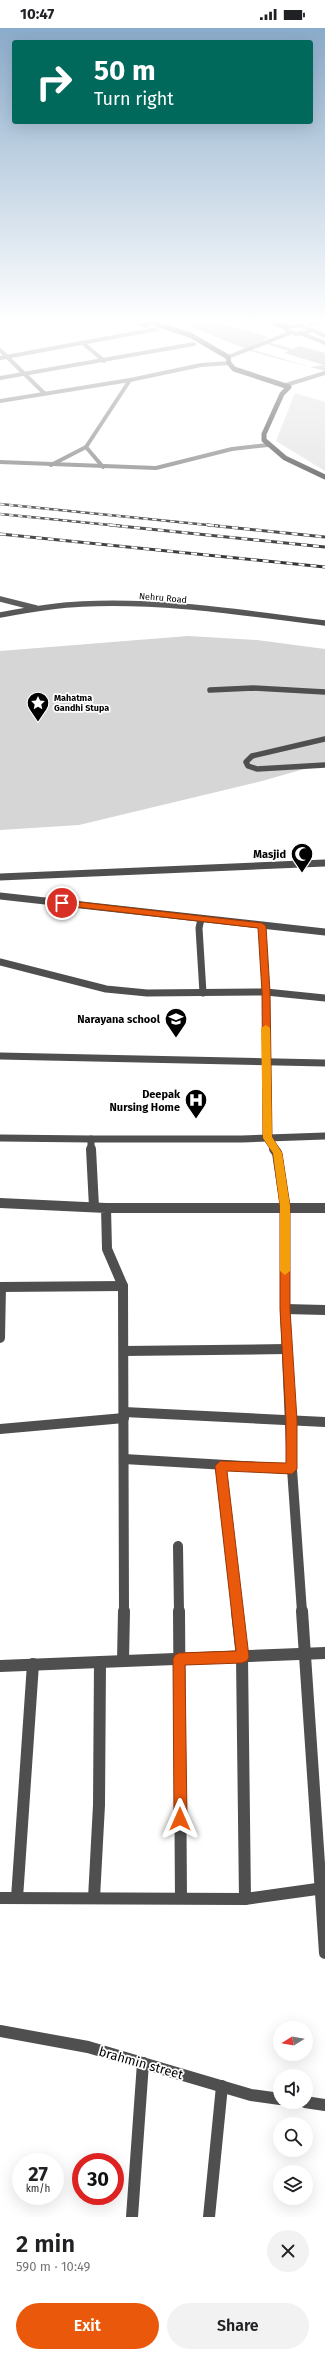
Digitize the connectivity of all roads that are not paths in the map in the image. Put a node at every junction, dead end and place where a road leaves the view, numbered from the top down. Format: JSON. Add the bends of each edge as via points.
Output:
{"nodes":[{"id":1,"x":103,"y":421,"type":"edge"},
{"id":2,"x":270,"y":421,"type":"edge"},
{"id":3,"x":268,"y":445,"type":"junction"},
{"id":4,"x":86,"y":447,"type":"junction"},
{"id":5,"x":0,"y":462,"type":"edge"},
{"id":6,"x":51,"y":465,"type":"junction"},
{"id":7,"x":103,"y":467,"type":"junction"},
{"id":8,"x":319,"y":474,"type":"junction"},
{"id":9,"x":325,"y":476,"type":"edge"},
{"id":10,"x":325,"y":480,"type":"edge"},
{"id":11,"x":0,"y":599,"type":"edge"},
{"id":12,"x":36,"y":608,"type":"junction"},
{"id":13,"x":0,"y":615,"type":"edge"},
{"id":14,"x":325,"y":623,"type":"edge"},
{"id":15,"x":210,"y":690,"type":"dead end"},
{"id":16,"x":325,"y":692,"type":"edge"},
{"id":17,"x":325,"y":739,"type":"edge"},
{"id":18,"x":325,"y":765,"type":"edge"},
{"id":19,"x":325,"y":863,"type":"edge"},
{"id":20,"x":0,"y":877,"type":"edge"},
{"id":21,"x":0,"y":896,"type":"edge"},
{"id":22,"x":201,"y":919,"type":"junction"},
{"id":23,"x":262,"y":926,"type":"junction"},
{"id":24,"x":325,"y":932,"type":"edge"},
{"id":25,"x":0,"y":962,"type":"edge"},
{"id":26,"x":266,"y":992,"type":"junction"},
{"id":27,"x":203,"y":993,"type":"junction"},
{"id":28,"x":325,"y":998,"type":"edge"},
{"id":29,"x":0,"y":1056,"type":"edge"},
{"id":30,"x":266,"y":1062,"type":"junction"},
{"id":31,"x":325,"y":1064,"type":"edge"},
{"id":32,"x":325,"y":1136,"type":"edge"},
{"id":33,"x":0,"y":1138,"type":"edge"},
{"id":34,"x":267,"y":1138,"type":"junction"},
{"id":35,"x":90,"y":1140,"type":"junction"},
{"id":36,"x":0,"y":1203,"type":"edge"},
{"id":37,"x":285,"y":1206,"type":"junction"},
{"id":38,"x":94,"y":1207,"type":"junction"},
{"id":39,"x":106,"y":1208,"type":"junction"},
{"id":40,"x":325,"y":1208,"type":"edge"},
{"id":41,"x":123,"y":1286,"type":"junction"},
{"id":42,"x":1,"y":1287,"type":"edge"},
{"id":43,"x":285,"y":1309,"type":"junction"},
{"id":44,"x":325,"y":1310,"type":"edge"},
{"id":45,"x":0,"y":1338,"type":"edge"},
{"id":46,"x":287,"y":1349,"type":"junction"},
{"id":47,"x":124,"y":1351,"type":"junction"},
{"id":48,"x":124,"y":1415,"type":"junction"},
{"id":49,"x":291,"y":1420,"type":"junction"},
{"id":50,"x":325,"y":1422,"type":"edge"},
{"id":51,"x":0,"y":1429,"type":"edge"},
{"id":52,"x":124,"y":1459,"type":"junction"},
{"id":53,"x":220,"y":1466,"type":"junction"},
{"id":54,"x":292,"y":1469,"type":"junction"},
{"id":55,"x":178,"y":1546,"type":"dead end"},
{"id":56,"x":325,"y":1652,"type":"edge"},
{"id":57,"x":305,"y":1654,"type":"junction"},
{"id":58,"x":242,"y":1657,"type":"junction"},
{"id":59,"x":179,"y":1659,"type":"junction"},
{"id":60,"x":123,"y":1661,"type":"junction"},
{"id":61,"x":100,"y":1662,"type":"junction"},
{"id":62,"x":33,"y":1664,"type":"junction"},
{"id":63,"x":0,"y":1666,"type":"edge"},
{"id":64,"x":322,"y":1888,"type":"edge"},
{"id":65,"x":0,"y":1898,"type":"edge"},
{"id":66,"x":17,"y":1898,"type":"junction"},
{"id":67,"x":94,"y":1898,"type":"junction"},
{"id":68,"x":181,"y":1898,"type":"junction"},
{"id":69,"x":245,"y":1899,"type":"junction"},
{"id":70,"x":325,"y":1953,"type":"edge"},
{"id":71,"x":0,"y":2031,"type":"edge"},
{"id":72,"x":143,"y":2063,"type":"junction"},
{"id":73,"x":222,"y":2086,"type":"junction"},
{"id":74,"x":273,"y":2098,"type":"edge"},
{"id":75,"x":313,"y":2103,"type":"edge"},
{"id":76,"x":325,"y":2104,"type":"edge"},
{"id":77,"x":132,"y":2217,"type":"edge"},
{"id":78,"x":209,"y":2217,"type":"edge"}],
"edges":[{"from":1,"to":4,"type":"street"},
{"from":2,"to":3,"type":"main road","via":[[264,434],[264,440]]},
{"from":3,"to":7,"type":"street","via":[[232,449],[156,468]]},
{"from":3,"to":8,"type":"main road","via":[[284,458]]},
{"from":4,"to":6,"type":"street"},
{"from":4,"to":7,"type":"street"},
{"from":5,"to":6,"type":"street"},
{"from":6,"to":7,"type":"street"},
{"from":8,"to":9,"type":"main road"},
{"from":8,"to":10,"type":"main road"},
{"from":11,"to":12,"type":"street"},
{"from":12,"to":13,"type":"street","name":"Nehru Road"},
{"from":12,"to":14,"type":"street","name":"Nehru Road","via":[[79,603],[144,603]]},
{"from":15,"to":16,"type":"street","via":[[252,688]]},
{"from":17,"to":18,"type":"street","via":[[252,756],[246,762],[248,766],[256,769]]},
{"from":19,"to":20,"type":"street"},
{"from":21,"to":22,"type":"street"},
{"from":22,"to":23,"type":"street"},
{"from":22,"to":27,"type":"street","via":[[198,928]]},
{"from":23,"to":24,"type":"street"},
{"from":23,"to":26,"type":"street"},
{"from":25,"to":27,"type":"street","via":[[106,989],[147,993]]},
{"from":26,"to":27,"type":"street"},
{"from":26,"to":28,"type":"street"},
{"from":26,"to":30,"type":"street"},
{"from":29,"to":30,"type":"street"},
{"from":30,"to":31,"type":"street"},
{"from":30,"to":34,"type":"street"},
{"from":32,"to":34,"type":"street"},
{"from":33,"to":35,"type":"street"},
{"from":34,"to":35,"type":"street"},
{"from":34,"to":37,"type":"street","via":[[278,1153]]},
{"from":35,"to":38,"type":"street"},
{"from":36,"to":38,"type":"street"},
{"from":37,"to":39,"type":"street"},
{"from":37,"to":40,"type":"street"},
{"from":37,"to":43,"type":"street"},
{"from":38,"to":39,"type":"street"},
{"from":39,"to":41,"type":"street","via":[[107,1249]]},
{"from":41,"to":42,"type":"street"},
{"from":41,"to":47,"type":"street"},
{"from":42,"to":45,"type":"street"},
{"from":43,"to":44,"type":"street"},
{"from":43,"to":46,"type":"street"},
{"from":46,"to":47,"type":"street"},
{"from":46,"to":49,"type":"street"},
{"from":47,"to":48,"type":"street"},
{"from":48,"to":49,"type":"street"},
{"from":48,"to":51,"type":"street"},
{"from":48,"to":52,"type":"street"},
{"from":49,"to":50,"type":"street"},
{"from":49,"to":54,"type":"street"},
{"from":52,"to":53,"type":"street"},
{"from":52,"to":60,"type":"street","via":[[126,1496]]},
{"from":53,"to":54,"type":"street"},
{"from":53,"to":58,"type":"street"},
{"from":54,"to":57,"type":"street"},
{"from":55,"to":59,"type":"street"},
{"from":56,"to":57,"type":"street"},
{"from":57,"to":58,"type":"street"},
{"from":57,"to":64,"type":"street"},
{"from":58,"to":59,"type":"street"},
{"from":58,"to":69,"type":"street"},
{"from":59,"to":60,"type":"street"},
{"from":59,"to":68,"type":"street"},
{"from":60,"to":61,"type":"street"},
{"from":61,"to":62,"type":"street"},
{"from":61,"to":67,"type":"street","via":[[99,1805]]},
{"from":62,"to":63,"type":"street"},
{"from":62,"to":66,"type":"street"},
{"from":64,"to":69,"type":"street"},
{"from":64,"to":70,"type":"street"},
{"from":65,"to":66,"type":"street"},
{"from":66,"to":67,"type":"street"},
{"from":67,"to":68,"type":"street"},
{"from":68,"to":69,"type":"street"},
{"from":71,"to":72,"type":"street","name":"brahmin street","via":[[88,2047]]},
{"from":72,"to":73,"type":"street","name":"brahmin street"},
{"from":72,"to":77,"type":"street"},
{"from":73,"to":74,"type":"street","name":"brahmin street","via":[[251,2095]]},
{"from":73,"to":78,"type":"street"},
{"from":75,"to":76,"type":"street"}]}
